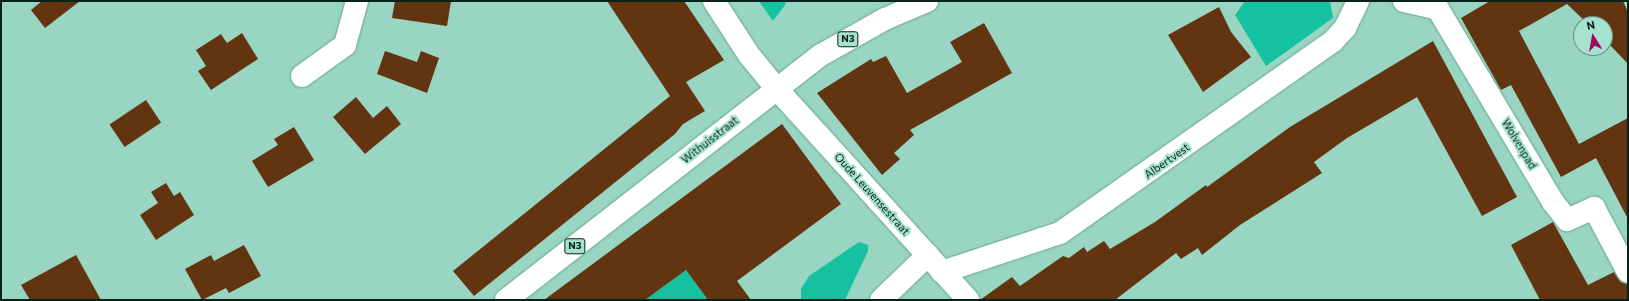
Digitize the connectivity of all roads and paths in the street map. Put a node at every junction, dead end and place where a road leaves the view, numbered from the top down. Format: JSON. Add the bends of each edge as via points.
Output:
{"nodes":[{"id":1,"x":357,"y":1,"type":"edge"},
{"id":2,"x":714,"y":1,"type":"edge"},
{"id":3,"x":927,"y":1,"type":"edge"},
{"id":4,"x":1358,"y":1,"type":"edge"},
{"id":5,"x":1404,"y":1,"type":"edge"},
{"id":6,"x":302,"y":76,"type":"dead end"},
{"id":7,"x":776,"y":88,"type":"junction"},
{"id":8,"x":928,"y":255,"type":"junction"},
{"id":9,"x":942,"y":272,"type":"junction"},
{"id":10,"x":1628,"y":272,"type":"edge"},
{"id":11,"x":506,"y":300,"type":"edge"},
{"id":12,"x":881,"y":300,"type":"edge"},
{"id":13,"x":968,"y":300,"type":"edge"}],
"edges":[{"from":1,"to":6,"type":"street","via":[[345,44]]},
{"from":2,"to":7,"type":"street","name":"Oude Leuvensestraat","via":[[749,55]]},
{"from":3,"to":7,"type":"street","name":"Withuisstraat","number":"N3","via":[[829,50]]},
{"from":4,"to":9,"type":"street","name":"Albertvest","via":[[1345,28],[1333,41],[1060,233]]},
{"from":5,"to":10,"type":"street","name":"Wolvenpad","via":[[1438,9],[1553,202],[1567,220],[1594,208]]},
{"from":7,"to":8,"type":"street","name":"Oude Leuvensestraat"},
{"from":7,"to":11,"type":"street","name":"Withuisstraat","number":"N3"},
{"from":8,"to":9,"type":"street","name":"Oude Leuvensestraat"},
{"from":8,"to":12,"type":"street"},
{"from":9,"to":13,"type":"street","name":"Oude Leuvensestraat"}]}
